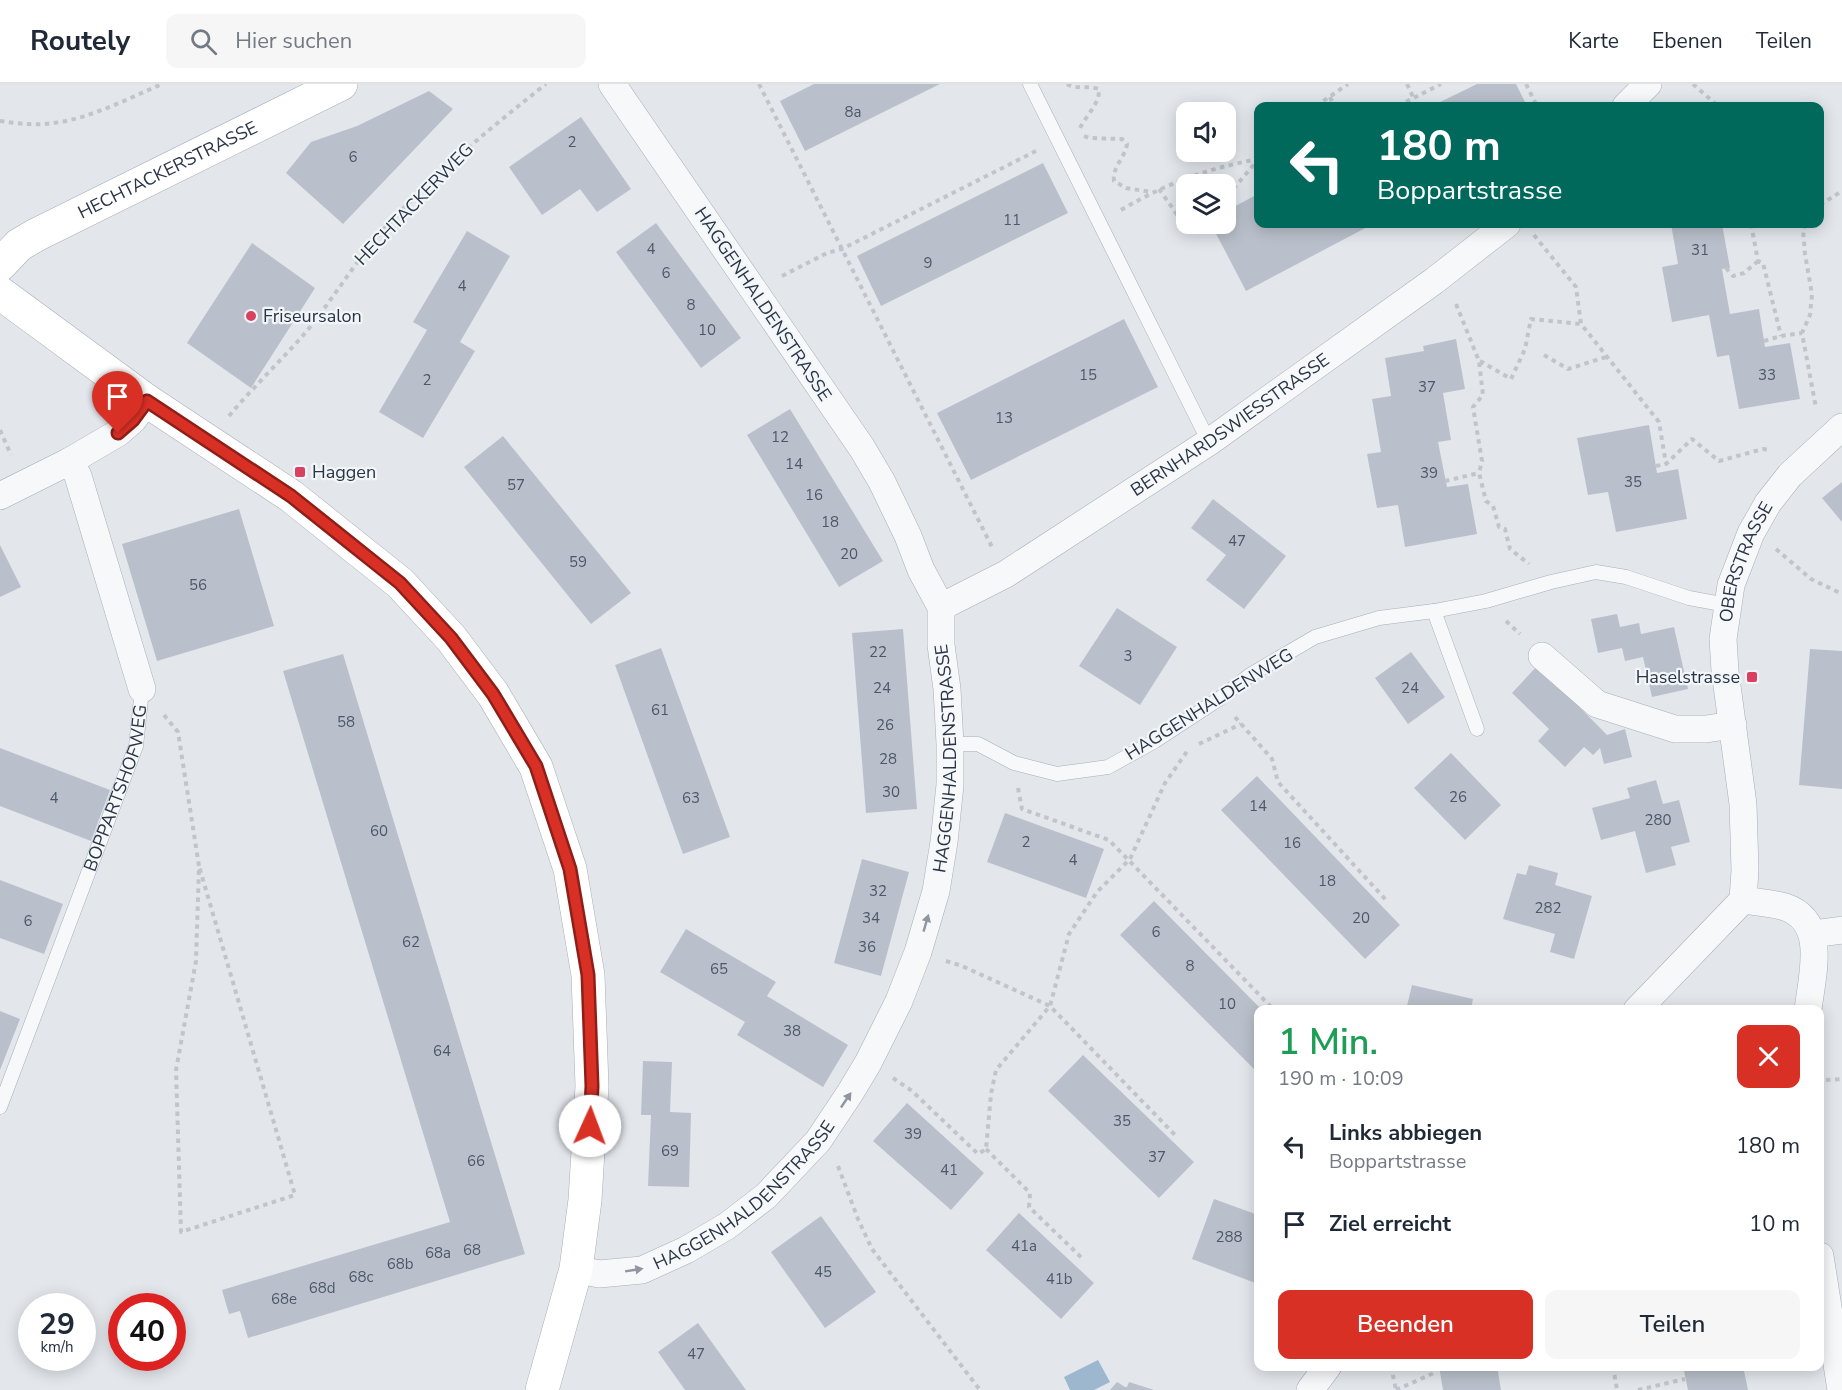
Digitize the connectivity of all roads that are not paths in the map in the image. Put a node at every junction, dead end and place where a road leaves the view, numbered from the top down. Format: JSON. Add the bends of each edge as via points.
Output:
{"nodes":[{"id":1,"x":341,"y":84,"type":"edge"},
{"id":2,"x":612,"y":84,"type":"edge"},
{"id":3,"x":1030,"y":84,"type":"edge"},
{"id":4,"x":1648,"y":84,"type":"edge"},
{"id":5,"x":1630,"y":102,"type":"edge"},
{"id":6,"x":1513,"y":228,"type":"edge"},
{"id":7,"x":0,"y":265,"type":"edge"},
{"id":8,"x":0,"y":293,"type":"edge"},
{"id":9,"x":147,"y":401,"type":"junction"},
{"id":10,"x":1831,"y":422,"type":"edge"},
{"id":11,"x":1209,"y":442,"type":"junction"},
{"id":12,"x":70,"y":461,"type":"junction"},
{"id":13,"x":0,"y":496,"type":"edge"},
{"id":14,"x":1727,"y":605,"type":"junction"},
{"id":15,"x":941,"y":607,"type":"junction"},
{"id":16,"x":1434,"y":611,"type":"junction"},
{"id":17,"x":1542,"y":656,"type":"road end"},
{"id":18,"x":142,"y":689,"type":"joint"},
{"id":19,"x":1733,"y":725,"type":"junction"},
{"id":20,"x":1477,"y":729,"type":"dead end"},
{"id":21,"x":950,"y":744,"type":"junction"},
{"id":22,"x":1743,"y":900,"type":"junction"},
{"id":23,"x":1842,"y":930,"type":"edge"},
{"id":24,"x":1813,"y":934,"type":"junction"},
{"id":25,"x":1642,"y":1005,"type":"edge"},
{"id":26,"x":1809,"y":1005,"type":"edge"},
{"id":27,"x":0,"y":1107,"type":"edge"},
{"id":28,"x":576,"y":1269,"type":"junction"},
{"id":29,"x":1824,"y":1282,"type":"edge"},
{"id":30,"x":1324,"y":1371,"type":"edge"},
{"id":31,"x":542,"y":1390,"type":"edge"},
{"id":32,"x":1310,"y":1390,"type":"edge"},
{"id":33,"x":1841,"y":1390,"type":"edge"}],
"edges":[{"from":1,"to":7,"type":"street","name":"HECHTACKERSTRASSE","via":[[36,235],[19,245]]},
{"from":2,"to":15,"type":"street","name":"HAGGENHALDENSTRASSE","via":[[862,448]]},
{"from":3,"to":11,"type":"lane"},
{"from":4,"to":5,"type":"street"},
{"from":6,"to":11,"type":"street","name":"BERNHARDSWIESSTRASSE","via":[[1434,280]]},
{"from":8,"to":9,"type":"street"},
{"from":9,"to":12,"type":"street","via":[[118,433]]},
{"from":9,"to":28,"type":"street","via":[[291,496],[400,583],[451,638],[493,694],[536,766],[570,869],[588,975],[590,1147]]},
{"from":10,"to":14,"type":"street","name":"OBERSTRASSE","via":[[1768,503],[1740,560]]},
{"from":11,"to":15,"type":"street","name":"BERNHARDSWIESSTRASSE","via":[[1005,574]]},
{"from":12,"to":13,"type":"street"},
{"from":12,"to":18,"type":"street","name":"BOPPARTSHOFWEG","via":[[78,476]]},
{"from":14,"to":16,"type":"lane","name":"HAGGENHALDENWEG","via":[[1596,572]]},
{"from":14,"to":19,"type":"street","name":"OBERSTRASSE","via":[[1723,639]]},
{"from":15,"to":21,"type":"street","name":"HAGGENHALDENSTRASSE"},
{"from":16,"to":20,"type":"lane"},
{"from":16,"to":21,"type":"lane","name":"HAGGENHALDENWEG","via":[[1379,618],[1315,637],[1108,767],[1057,774],[1014,763],[978,744]]},
{"from":17,"to":19,"type":"street","via":[[1597,704],[1675,729]]},
{"from":18,"to":27,"type":"lane","name":"BOPPARTSHOFWEG","via":[[136,746]]},
{"from":19,"to":22,"type":"street","name":"OBERSTRASSE","via":[[1743,804]]},
{"from":28,"to":21,"type":"street","name":"HAGGENHALDENSTRASSE","one_way":true,"via":[[598,1274],[642,1270],[686,1250],[728,1226],[766,1196],[818,1141],[868,1063],[918,952],[936,891],[944,842]]},
{"from":22,"to":24,"type":"street","via":[[1784,907],[1803,916]]},
{"from":22,"to":25,"type":"street"},
{"from":23,"to":24,"type":"street"},
{"from":24,"to":26,"type":"street"},
{"from":28,"to":31,"type":"street"},
{"from":29,"to":33,"type":"street"},
{"from":30,"to":32,"type":"street"}]}
